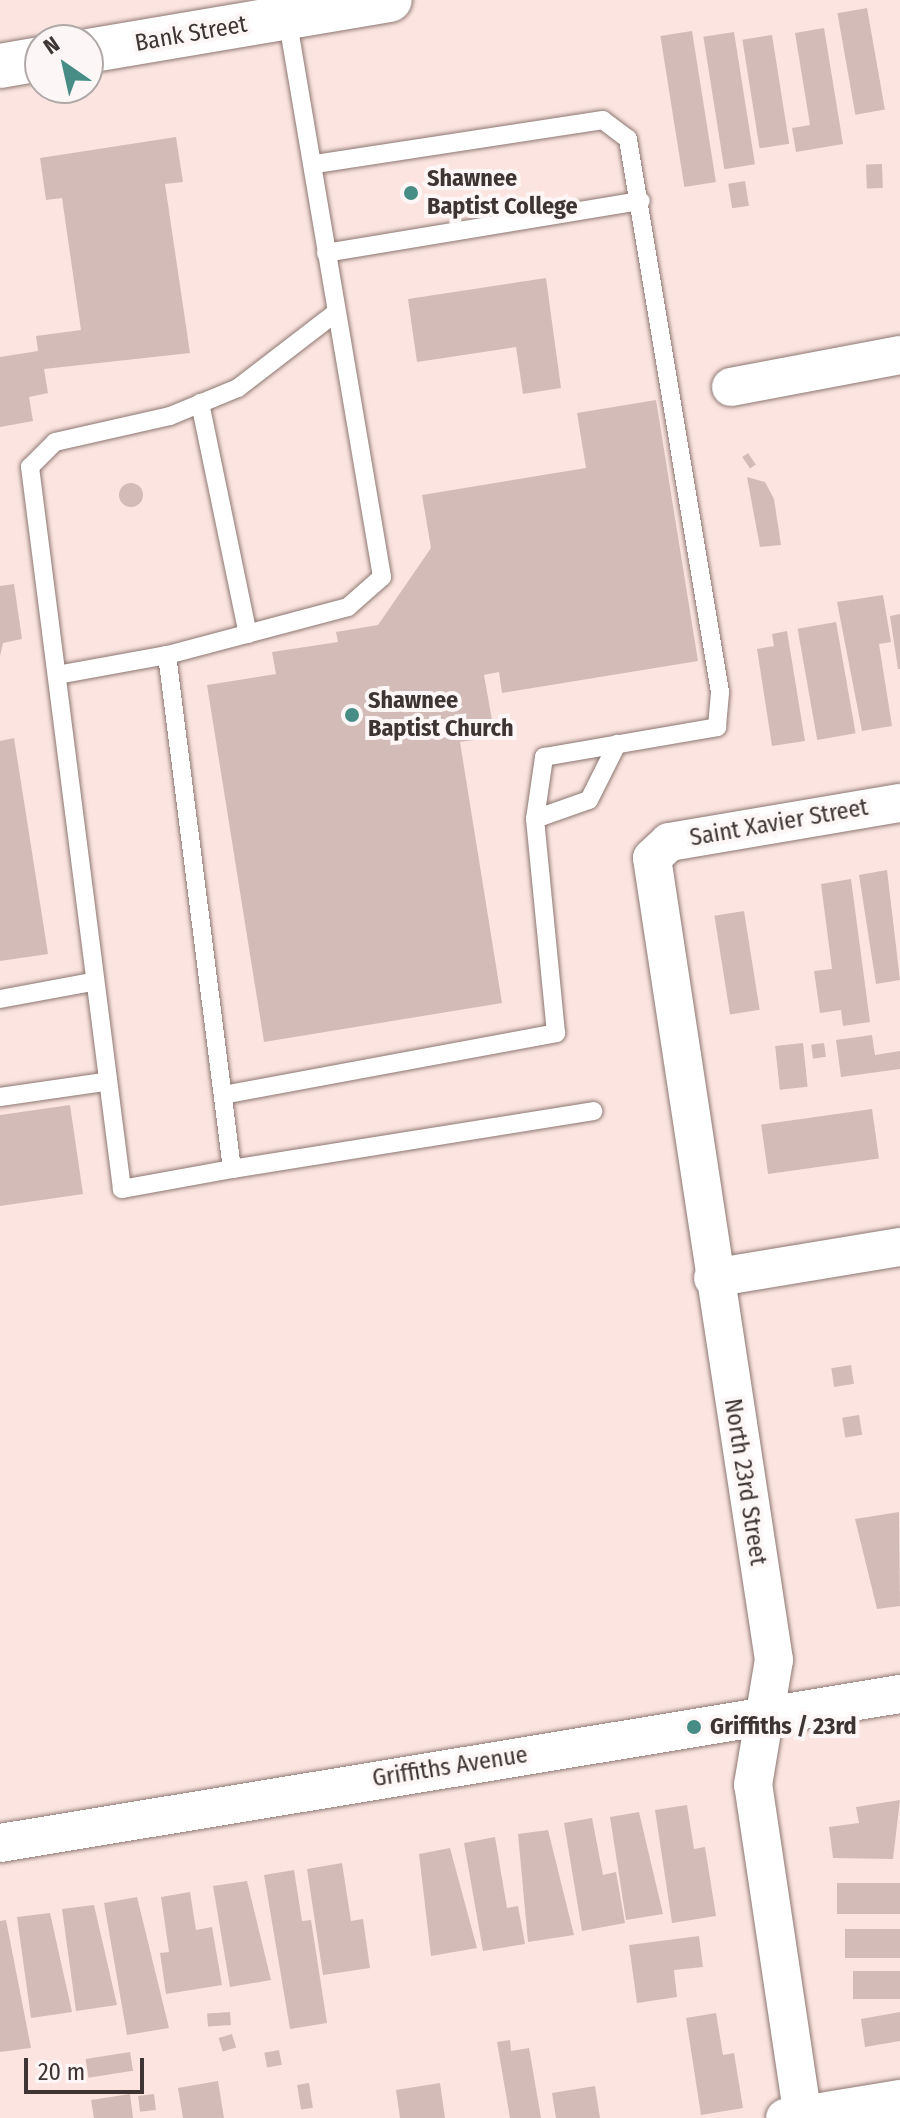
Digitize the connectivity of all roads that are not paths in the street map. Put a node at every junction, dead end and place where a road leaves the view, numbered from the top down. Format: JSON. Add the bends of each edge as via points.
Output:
{"nodes":[{"id":1,"x":390,"y":0,"type":"edge"},
{"id":2,"x":287,"y":17,"type":"junction"},
{"id":3,"x":104,"y":48,"type":"edge"},
{"id":4,"x":24,"y":62,"type":"edge"},
{"id":5,"x":0,"y":66,"type":"edge"},
{"id":6,"x":315,"y":164,"type":"junction"},
{"id":7,"x":641,"y":201,"type":"junction"},
{"id":8,"x":326,"y":253,"type":"junction"},
{"id":9,"x":334,"y":314,"type":"junction"},
{"id":10,"x":900,"y":355,"type":"edge"},
{"id":11,"x":731,"y":387,"type":"dead end"},
{"id":12,"x":200,"y":403,"type":"junction"},
{"id":13,"x":248,"y":634,"type":"junction"},
{"id":14,"x":167,"y":655,"type":"junction"},
{"id":15,"x":57,"y":675,"type":"junction"},
{"id":16,"x":617,"y":744,"type":"junction"},
{"id":17,"x":900,"y":803,"type":"edge"},
{"id":18,"x":535,"y":819,"type":"junction"},
{"id":19,"x":658,"y":846,"type":"joint"},
{"id":20,"x":92,"y":982,"type":"junction"},
{"id":21,"x":0,"y":999,"type":"edge"},
{"id":22,"x":104,"y":1082,"type":"junction"},
{"id":23,"x":223,"y":1095,"type":"junction"},
{"id":24,"x":0,"y":1097,"type":"edge"},
{"id":25,"x":593,"y":1111,"type":"dead end"},
{"id":26,"x":232,"y":1169,"type":"junction"},
{"id":27,"x":900,"y":1247,"type":"edge"},
{"id":28,"x":713,"y":1278,"type":"junction"},
{"id":29,"x":900,"y":1694,"type":"edge"},
{"id":30,"x":763,"y":1718,"type":"junction"},
{"id":31,"x":0,"y":1843,"type":"edge"},
{"id":32,"x":900,"y":2099,"type":"edge"},
{"id":33,"x":797,"y":2117,"type":"edge"}],
"edges":[{"from":1,"to":2,"type":"street","name":"Bank Street"},
{"from":2,"to":3,"type":"street","name":"Bank Street"},
{"from":2,"to":6,"type":"lane"},
{"from":4,"to":5,"type":"street"},
{"from":6,"to":7,"type":"lane","via":[[603,120],[628,139]]},
{"from":6,"to":8,"type":"lane"},
{"from":7,"to":8,"type":"lane"},
{"from":7,"to":16,"type":"lane","via":[[720,692],[717,727]]},
{"from":8,"to":9,"type":"lane"},
{"from":9,"to":12,"type":"lane","via":[[238,388]]},
{"from":9,"to":13,"type":"lane","via":[[382,577],[348,607]]},
{"from":10,"to":11,"type":"street"},
{"from":12,"to":13,"type":"lane"},
{"from":12,"to":15,"type":"lane","via":[[55,442],[30,467]]},
{"from":13,"to":14,"type":"lane"},
{"from":14,"to":15,"type":"lane"},
{"from":14,"to":23,"type":"lane"},
{"from":15,"to":20,"type":"lane"},
{"from":16,"to":18,"type":"lane","via":[[589,800]]},
{"from":16,"to":18,"type":"lane","via":[[544,757]]},
{"from":17,"to":19,"type":"street","name":"Saint Xavier Street"},
{"from":18,"to":23,"type":"lane","via":[[556,1033]]},
{"from":19,"to":28,"type":"street","name":"North 23rd Street","via":[[653,876]]},
{"from":20,"to":21,"type":"lane"},
{"from":20,"to":22,"type":"lane"},
{"from":22,"to":24,"type":"lane"},
{"from":22,"to":26,"type":"lane","via":[[122,1189]]},
{"from":23,"to":26,"type":"lane"},
{"from":25,"to":26,"type":"lane"},
{"from":27,"to":28,"type":"street"},
{"from":28,"to":30,"type":"street","name":"North 23rd Street","via":[[774,1660]]},
{"from":29,"to":30,"type":"street","name":"Griffiths Avenue"},
{"from":30,"to":31,"type":"street","name":"Griffiths Avenue"},
{"from":30,"to":33,"type":"street","name":"North 23rd Street","via":[[753,1785]]},
{"from":32,"to":33,"type":"street"}]}
